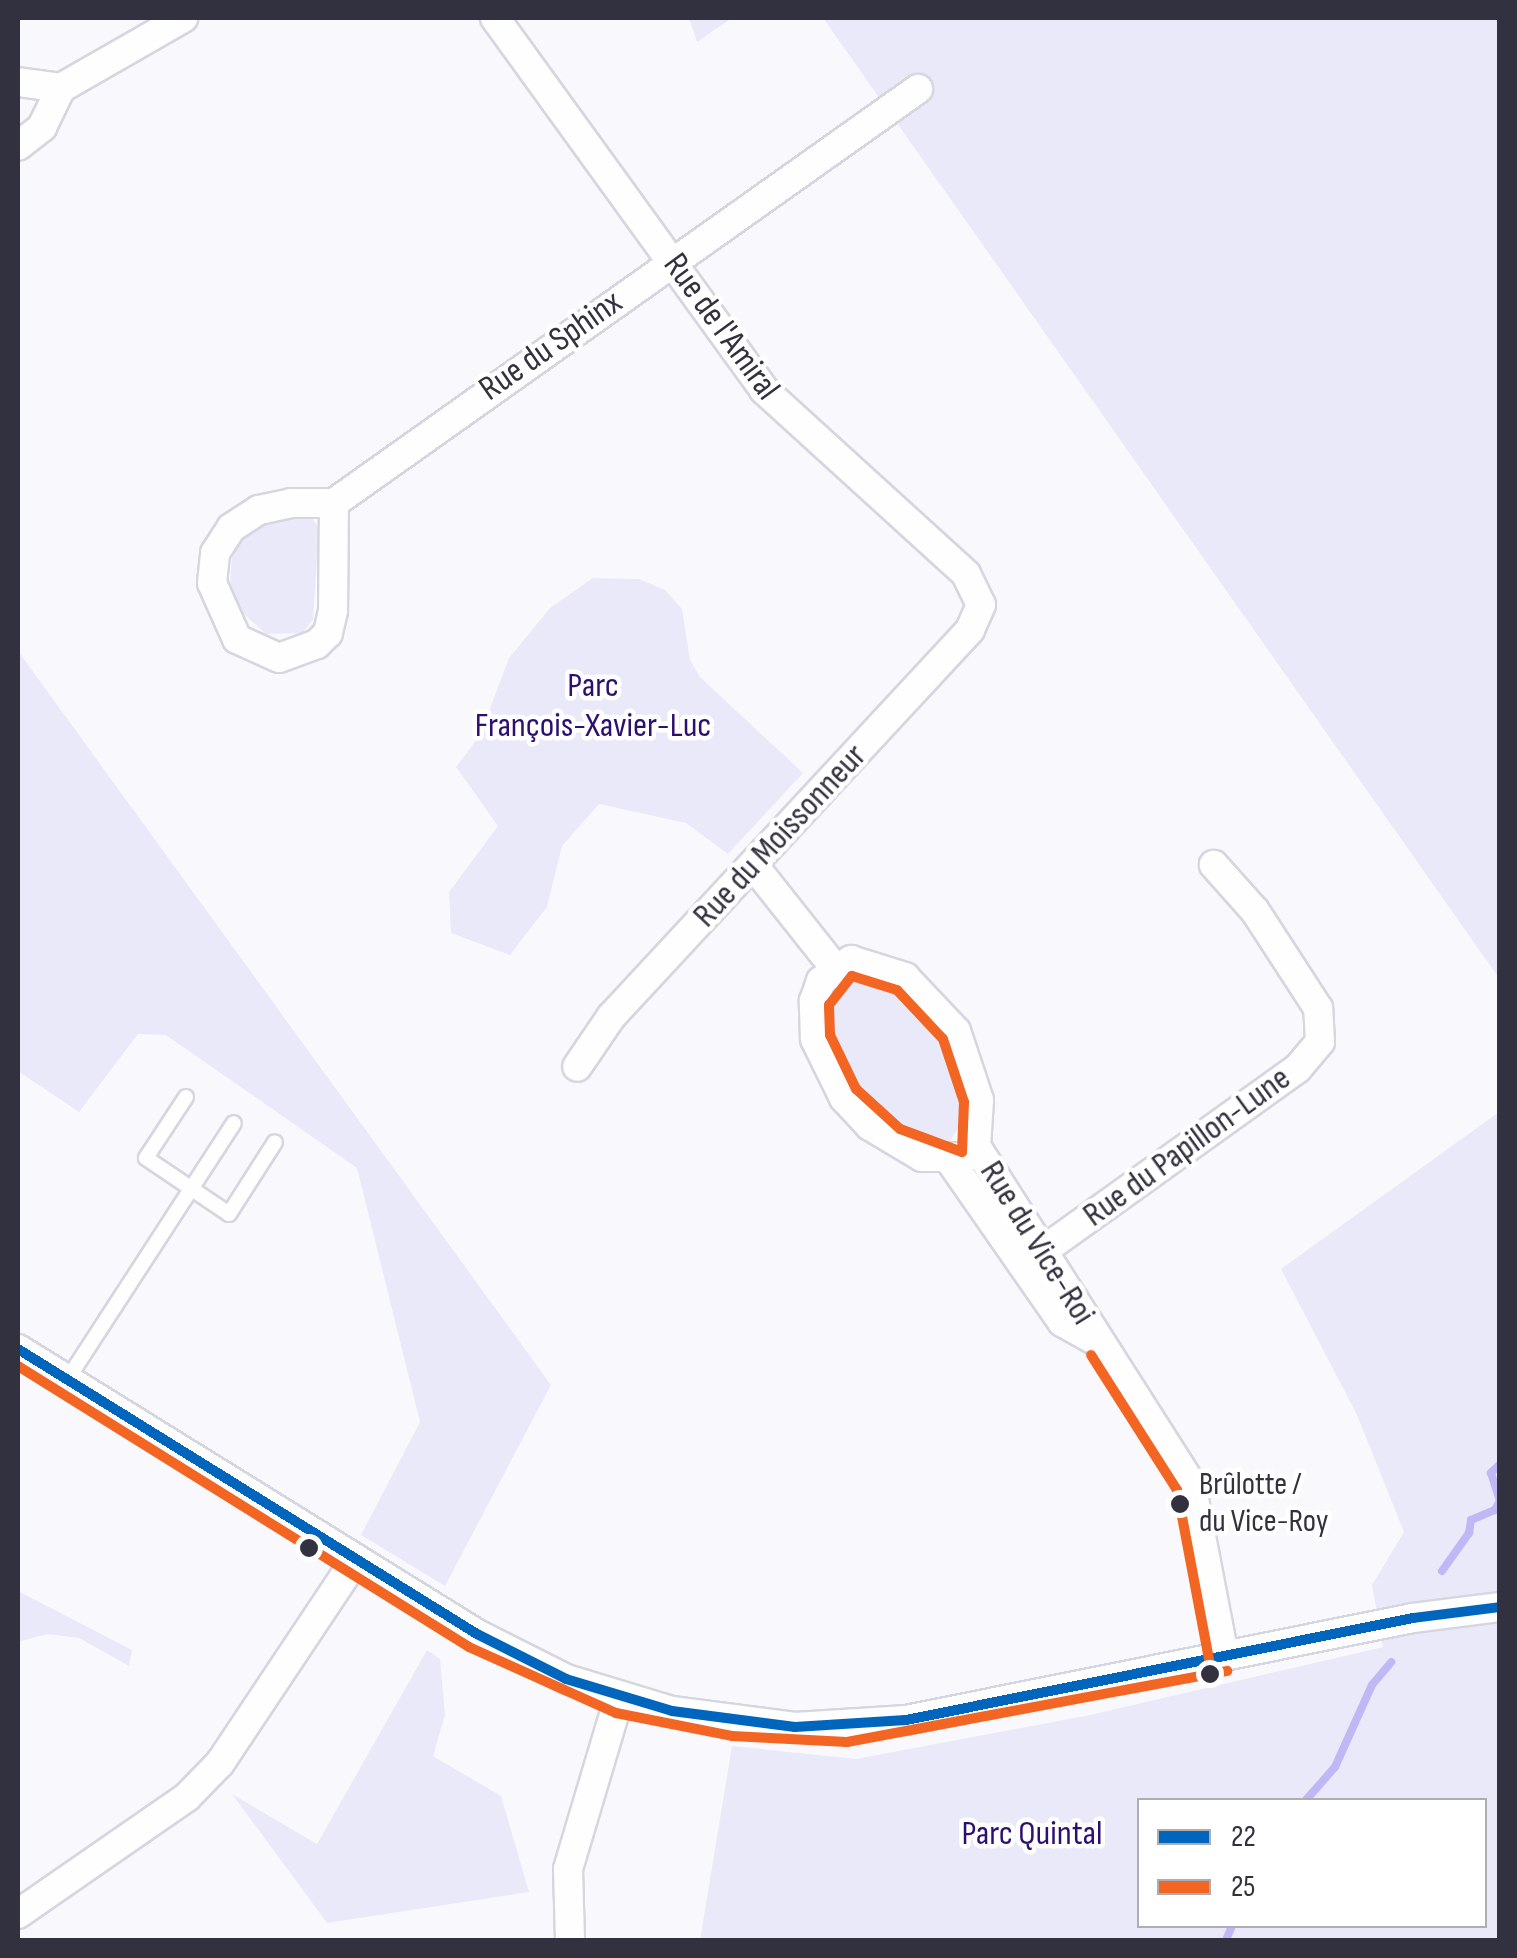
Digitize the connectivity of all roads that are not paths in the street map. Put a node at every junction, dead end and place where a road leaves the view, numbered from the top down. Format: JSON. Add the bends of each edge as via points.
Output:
{"nodes":[{"id":1,"x":183,"y":18,"type":"edge"},
{"id":2,"x":494,"y":18,"type":"edge"},
{"id":3,"x":18,"y":82,"type":"edge"},
{"id":4,"x":61,"y":88,"type":"junction"},
{"id":5,"x":918,"y":90,"type":"dead end"},
{"id":6,"x":18,"y":146,"type":"edge"},
{"id":7,"x":672,"y":262,"type":"junction"},
{"id":8,"x":334,"y":503,"type":"junction"},
{"id":9,"x":981,"y":605,"type":"joint"},
{"id":10,"x":1214,"y":864,"type":"dead end"},
{"id":11,"x":754,"y":866,"type":"junction"},
{"id":12,"x":834,"y":967,"type":"junction"},
{"id":13,"x":577,"y":1067,"type":"dead end"},
{"id":14,"x":186,"y":1097,"type":"dead end"},
{"id":15,"x":234,"y":1122,"type":"dead end"},
{"id":16,"x":274,"y":1142,"type":"dead end"},
{"id":17,"x":976,"y":1146,"type":"junction"},
{"id":18,"x":950,"y":1162,"type":"junction"},
{"id":19,"x":190,"y":1188,"type":"junction"},
{"id":20,"x":1034,"y":1257,"type":"junction"},
{"id":21,"x":18,"y":1349,"type":"edge"},
{"id":22,"x":67,"y":1380,"type":"junction"},
{"id":23,"x":356,"y":1559,"type":"junction"},
{"id":24,"x":1500,"y":1607,"type":"edge"},
{"id":25,"x":1224,"y":1656,"type":"junction"},
{"id":26,"x":619,"y":1698,"type":"junction"},
{"id":27,"x":18,"y":1914,"type":"edge"},
{"id":28,"x":570,"y":1940,"type":"edge"}],
"edges":[{"from":1,"to":4,"type":"street"},
{"from":2,"to":7,"type":"street","name":"Rue de l'Amiral"},
{"from":3,"to":4,"type":"street"},
{"from":4,"to":6,"type":"street","via":[[42,127]]},
{"from":5,"to":7,"type":"street","name":"Rue du Sphinx"},
{"from":7,"to":8,"type":"street","name":"Rue du Sphinx"},
{"from":7,"to":9,"type":"street","name":"Rue de l'Amiral","via":[[786,414],[966,574]]},
{"from":8,"to":8,"type":"street","via":[[259,510],[231,528],[215,553],[212,583],[222,616],[251,650],[299,656],[328,633]]},
{"from":9,"to":11,"type":"street","name":"Rue du Moissonneur","via":[[970,630]]},
{"from":10,"to":20,"type":"street","name":"Rue du Papillon-Lune","via":[[1255,911],[1318,1008],[1320,1042],[1298,1068]]},
{"from":11,"to":12,"type":"street"},
{"from":11,"to":13,"type":"street","name":"Rue du Moissonneur","via":[[611,1017]]},
{"from":12,"to":17,"type":"street","name":"Rue du Vice-Roi","via":[[851,960],[905,977],[944,1013],[972,1067]]},
{"from":12,"to":18,"type":"street","name":"Rue du Vice-Roi","via":[[814,1001],[815,1039],[844,1098],[892,1142]]},
{"from":14,"to":19,"type":"lane","via":[[146,1158]]},
{"from":15,"to":19,"type":"lane"},
{"from":16,"to":19,"type":"lane","via":[[229,1214]]},
{"from":17,"to":18,"type":"street","name":"Rue du Vice-Roi"},
{"from":17,"to":20,"type":"street","name":"Rue du Vice-Roi"},
{"from":18,"to":20,"type":"street","name":"Rue du Vice-Roi"},
{"from":19,"to":22,"type":"lane"},
{"from":20,"to":25,"type":"street","name":"Rue du Vice-Roi","via":[[1062,1322],[1096,1341],[1191,1484]]},
{"from":21,"to":22,"type":"street"},
{"from":22,"to":23,"type":"street"},
{"from":23,"to":26,"type":"street","via":[[520,1657]]},
{"from":23,"to":27,"type":"street","via":[[220,1763],[187,1797]]},
{"from":24,"to":25,"type":"street"},
{"from":25,"to":26,"type":"street","via":[[846,1727],[733,1720]]},
{"from":26,"to":28,"type":"street","via":[[568,1869]]}]}
